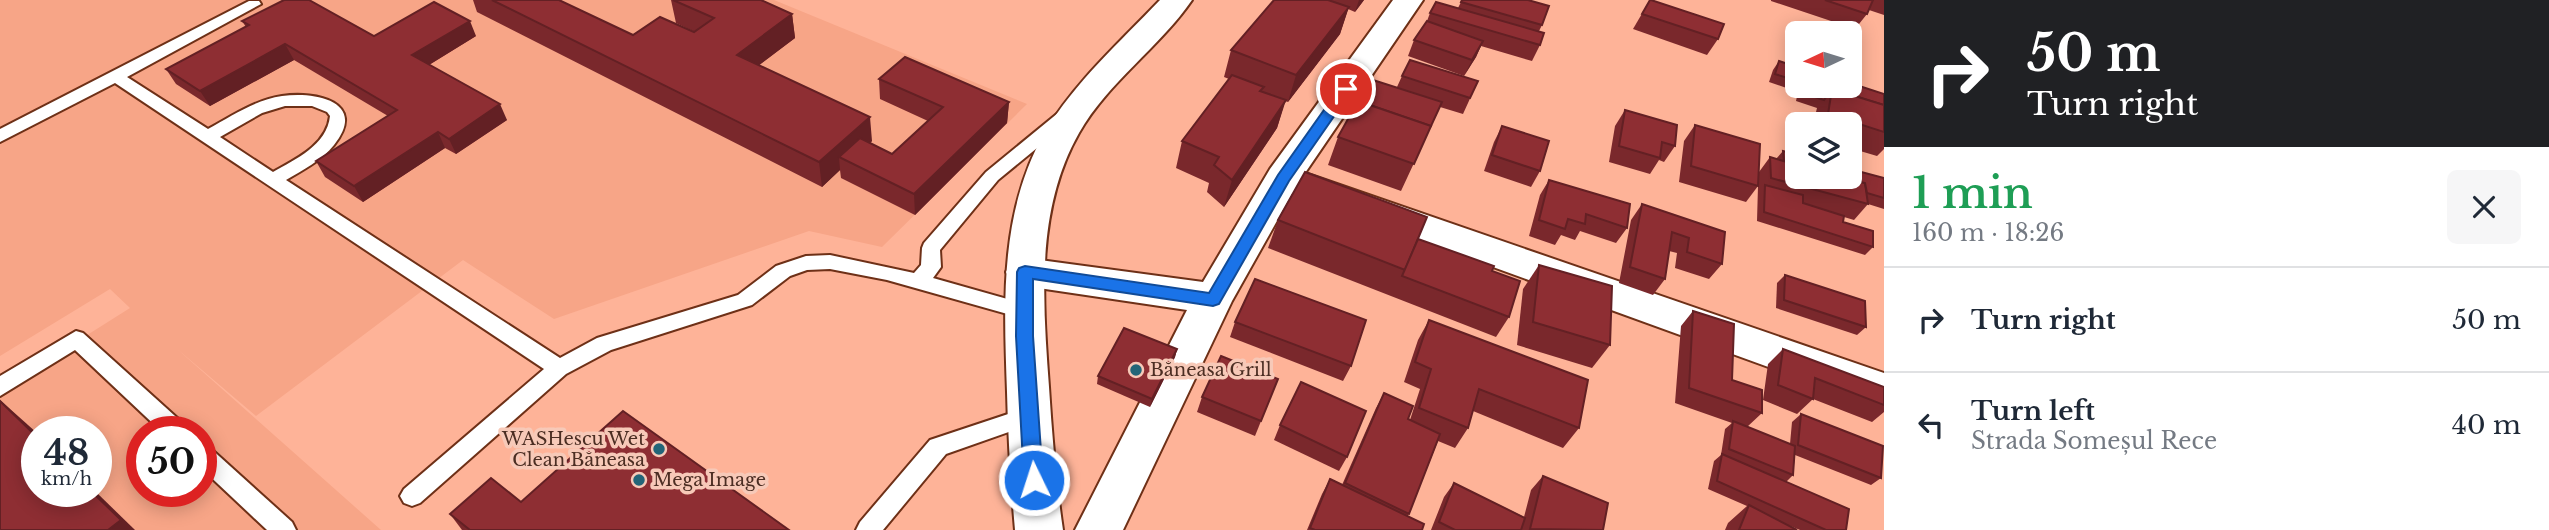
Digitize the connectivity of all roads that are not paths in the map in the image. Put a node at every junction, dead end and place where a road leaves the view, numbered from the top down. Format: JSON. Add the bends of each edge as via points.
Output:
{"nodes":[{"id":1,"x":1177,"y":0,"type":"edge"},
{"id":2,"x":1408,"y":0,"type":"edge"},
{"id":3,"x":254,"y":4,"type":"dead end"},
{"id":4,"x":115,"y":76,"type":"junction"},
{"id":5,"x":1090,"y":94,"type":"junction"},
{"id":6,"x":0,"y":136,"type":"edge"},
{"id":7,"x":207,"y":137,"type":"junction"},
{"id":8,"x":1283,"y":178,"type":"junction"},
{"id":9,"x":273,"y":180,"type":"junction"},
{"id":10,"x":918,"y":282,"type":"junction"},
{"id":11,"x":1025,"y":292,"type":"junction"},
{"id":12,"x":1213,"y":299,"type":"junction"},
{"id":13,"x":559,"y":368,"type":"junction"},
{"id":14,"x":0,"y":387,"type":"edge"},
{"id":15,"x":1884,"y":391,"type":"edge"},
{"id":16,"x":160,"y":416,"type":"edge"},
{"id":17,"x":1029,"y":416,"type":"junction"},
{"id":18,"x":217,"y":469,"type":"edge"},
{"id":19,"x":412,"y":496,"type":"dead end"},
{"id":20,"x":284,"y":530,"type":"edge"},
{"id":21,"x":868,"y":530,"type":"edge"},
{"id":22,"x":1039,"y":530,"type":"edge"},
{"id":23,"x":1099,"y":530,"type":"edge"}],
"edges":[{"from":1,"to":5,"type":"street"},
{"from":2,"to":8,"type":"street"},
{"from":3,"to":4,"type":"lane"},
{"from":4,"to":6,"type":"lane"},
{"from":4,"to":7,"type":"lane"},
{"from":5,"to":10,"type":"lane","via":[[992,176],[931,248],[931,267]]},
{"from":5,"to":11,"type":"street","via":[[1062,134],[1043,175],[1034,205]]},
{"from":7,"to":9,"type":"lane"},
{"from":7,"to":9,"type":"lane","via":[[274,103],[309,100],[334,110],[338,126],[329,140]]},
{"from":8,"to":12,"type":"street"},
{"from":8,"to":15,"type":"street"},
{"from":9,"to":13,"type":"lane"},
{"from":10,"to":11,"type":"lane"},
{"from":10,"to":13,"type":"lane","via":[[830,262],[806,262],[783,271],[745,300],[604,344]]},
{"from":11,"to":12,"type":"street"},
{"from":11,"to":17,"type":"street"},
{"from":12,"to":23,"type":"street"},
{"from":13,"to":19,"type":"lane"},
{"from":14,"to":16,"type":"lane","via":[[76,339]]},
{"from":17,"to":21,"type":"lane","via":[[938,447]]},
{"from":17,"to":22,"type":"street"},
{"from":18,"to":20,"type":"lane"}]}
